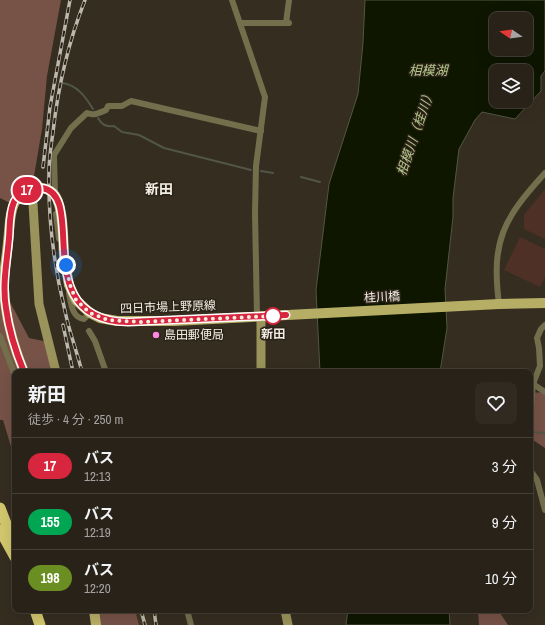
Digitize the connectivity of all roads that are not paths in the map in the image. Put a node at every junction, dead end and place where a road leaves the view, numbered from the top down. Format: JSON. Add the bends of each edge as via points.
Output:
{"nodes":[{"id":1,"x":232,"y":0,"type":"edge"},
{"id":2,"x":289,"y":0,"type":"edge"},
{"id":3,"x":240,"y":23,"type":"junction"},
{"id":4,"x":261,"y":131,"type":"junction"},
{"id":5,"x":545,"y":173,"type":"edge"},
{"id":6,"x":31,"y":189,"type":"junction"},
{"id":7,"x":545,"y":303,"type":"edge"},
{"id":8,"x":499,"y":304,"type":"junction"},
{"id":9,"x":90,"y":313,"type":"junction"},
{"id":10,"x":286,"y":315,"type":"joint"},
{"id":11,"x":259,"y":316,"type":"junction"},
{"id":12,"x":545,"y":325,"type":"edge"},
{"id":13,"x":89,"y":331,"type":"dead end"},
{"id":14,"x":0,"y":336,"type":"edge"},
{"id":15,"x":12,"y":369,"type":"edge"},
{"id":16,"x":23,"y":369,"type":"edge"},
{"id":17,"x":55,"y":369,"type":"edge"},
{"id":18,"x":105,"y":369,"type":"edge"},
{"id":19,"x":261,"y":369,"type":"edge"},
{"id":20,"x":533,"y":384,"type":"joint"},
{"id":21,"x":545,"y":392,"type":"edge"},
{"id":22,"x":533,"y":474,"type":"edge"},
{"id":23,"x":0,"y":508,"type":"edge"},
{"id":24,"x":545,"y":510,"type":"edge"},
{"id":25,"x":0,"y":530,"type":"edge"},
{"id":26,"x":12,"y":538,"type":"edge"},
{"id":27,"x":12,"y":552,"type":"edge"},
{"id":28,"x":36,"y":613,"type":"edge"},
{"id":29,"x":39,"y":613,"type":"edge"},
{"id":30,"x":94,"y":613,"type":"edge"},
{"id":31,"x":188,"y":613,"type":"edge"},
{"id":32,"x":286,"y":613,"type":"edge"},
{"id":33,"x":40,"y":625,"type":"edge"},
{"id":34,"x":44,"y":625,"type":"edge"},
{"id":35,"x":96,"y":625,"type":"edge"},
{"id":36,"x":192,"y":625,"type":"edge"},
{"id":37,"x":288,"y":625,"type":"edge"}],
"edges":[{"from":1,"to":3,"type":"street"},
{"from":2,"to":3,"type":"street","via":[[287,23]]},
{"from":3,"to":4,"type":"street","via":[[265,97]]},
{"from":4,"to":9,"type":"street","via":[[131,101],[122,106],[108,106],[106,110],[92,115],[87,113],[71,128],[54,155],[58,232],[63,272],[74,314],[79,319],[84,319]]},
{"from":4,"to":11,"type":"street","via":[[256,166],[254,213]]},
{"from":5,"to":8,"type":"street","via":[[517,206],[501,237],[496,265]]},
{"from":6,"to":9,"type":"main road","name":"四日市場上野原線","bridge":true,"via":[[48,189],[58,202],[70,285],[76,300]]},
{"from":6,"to":16,"type":"main road","via":[[17,198],[13,204],[4,287],[12,340]]},
{"from":6,"to":17,"type":"main road","via":[[39,304]]},
{"from":7,"to":8,"type":"main road"},
{"from":8,"to":10,"type":"main road","name":"桂川橋"},
{"from":9,"to":11,"type":"main road","name":"四日市場上野原線","via":[[117,321]]},
{"from":10,"to":11,"type":"main road","name":"四日市場上野原線"},
{"from":11,"to":19,"type":"main road"},
{"from":12,"to":20,"type":"street","via":[[536,338],[540,366]]},
{"from":13,"to":18,"type":"street"},
{"from":14,"to":15,"type":"street"},
{"from":20,"to":21,"type":"street"},
{"from":22,"to":24,"type":"street"},
{"from":23,"to":26,"type":"highway"},
{"from":25,"to":27,"type":"highway"},
{"from":28,"to":33,"type":"highway"},
{"from":29,"to":34,"type":"highway"},
{"from":30,"to":35,"type":"main road"},
{"from":31,"to":36,"type":"street"},
{"from":32,"to":37,"type":"main road"}]}
